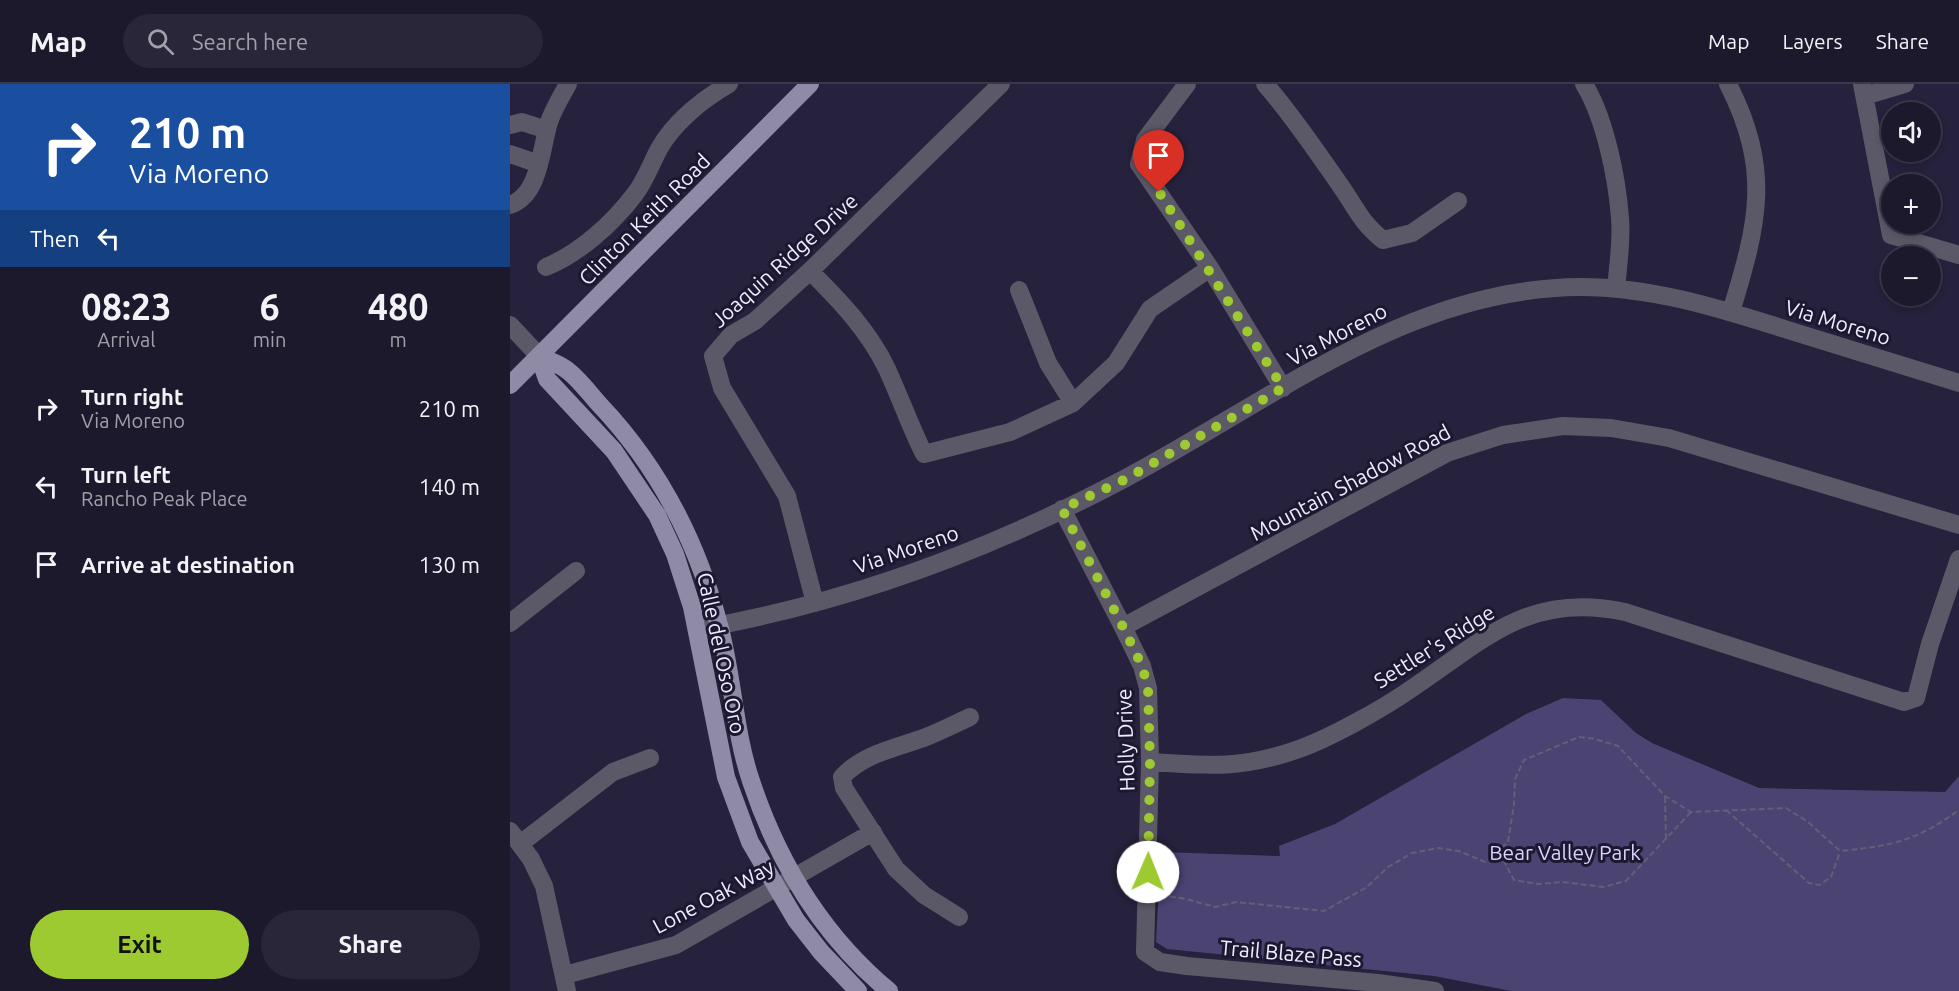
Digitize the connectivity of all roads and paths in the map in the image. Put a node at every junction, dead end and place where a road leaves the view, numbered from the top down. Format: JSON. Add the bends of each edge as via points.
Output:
{"nodes":[{"id":1,"x":568,"y":84,"type":"edge"},
{"id":2,"x":729,"y":84,"type":"edge"},
{"id":3,"x":810,"y":84,"type":"edge"},
{"id":4,"x":1001,"y":84,"type":"edge"},
{"id":5,"x":1187,"y":84,"type":"edge"},
{"id":6,"x":1265,"y":84,"type":"edge"},
{"id":7,"x":1584,"y":84,"type":"edge"},
{"id":8,"x":1728,"y":84,"type":"edge"},
{"id":9,"x":1905,"y":84,"type":"edge"},
{"id":10,"x":1864,"y":90,"type":"edge"},
{"id":11,"x":510,"y":124,"type":"edge"},
{"id":12,"x":547,"y":130,"type":"junction"},
{"id":13,"x":510,"y":154,"type":"edge"},
{"id":14,"x":539,"y":164,"type":"junction"},
{"id":15,"x":1458,"y":201,"type":"dead end"},
{"id":16,"x":510,"y":205,"type":"edge"},
{"id":17,"x":1959,"y":255,"type":"edge"},
{"id":18,"x":546,"y":267,"type":"dead end"},
{"id":19,"x":1210,"y":268,"type":"junction"},
{"id":20,"x":810,"y":271,"type":"junction"},
{"id":21,"x":1617,"y":288,"type":"junction"},
{"id":22,"x":1019,"y":290,"type":"dead end"},
{"id":23,"x":1731,"y":312,"type":"junction"},
{"id":24,"x":510,"y":325,"type":"edge"},
{"id":25,"x":539,"y":356,"type":"junction"},
{"id":26,"x":1959,"y":383,"type":"edge"},
{"id":27,"x":510,"y":385,"type":"edge"},
{"id":28,"x":1283,"y":388,"type":"junction"},
{"id":29,"x":1073,"y":403,"type":"junction"},
{"id":30,"x":1062,"y":509,"type":"junction"},
{"id":31,"x":1959,"y":525,"type":"edge"},
{"id":32,"x":1959,"y":559,"type":"edge"},
{"id":33,"x":576,"y":571,"type":"dead end"},
{"id":34,"x":815,"y":603,"type":"junction"},
{"id":35,"x":510,"y":623,"type":"edge"},
{"id":36,"x":719,"y":625,"type":"junction"},
{"id":37,"x":1123,"y":627,"type":"junction"},
{"id":38,"x":698,"y":629,"type":"junction"},
{"id":39,"x":970,"y":717,"type":"dead end"},
{"id":40,"x":650,"y":758,"type":"dead end"},
{"id":41,"x":1150,"y":762,"type":"junction"},
{"id":42,"x":1665,"y":796,"type":"junction"},
{"id":43,"x":1726,"y":810,"type":"junction"},
{"id":44,"x":1959,"y":810,"type":"edge"},
{"id":45,"x":1691,"y":812,"type":"junction"},
{"id":46,"x":873,"y":832,"type":"junction"},
{"id":47,"x":515,"y":838,"type":"edge"},
{"id":48,"x":1666,"y":839,"type":"junction"},
{"id":49,"x":1840,"y":851,"type":"junction"},
{"id":50,"x":1499,"y":852,"type":"junction"},
{"id":51,"x":793,"y":879,"type":"junction"},
{"id":52,"x":776,"y":888,"type":"junction"},
{"id":53,"x":1148,"y":894,"type":"junction"},
{"id":54,"x":959,"y":917,"type":"dead end"},
{"id":55,"x":1145,"y":952,"type":"joint"},
{"id":56,"x":566,"y":983,"type":"edge"},
{"id":57,"x":858,"y":991,"type":"edge"},
{"id":58,"x":889,"y":991,"type":"edge"},
{"id":59,"x":1435,"y":991,"type":"edge"}],
"edges":[{"from":1,"to":12,"type":"street"},
{"from":2,"to":18,"type":"street","via":[[683,119],[660,147],[636,193],[622,208],[566,258]]},
{"from":3,"to":25,"type":"main road","name":"Clinton Keith Road"},
{"from":4,"to":20,"type":"street","name":"Joaquin Ridge Drive"},
{"from":5,"to":19,"type":"street","via":[[1145,140],[1139,164]]},
{"from":6,"to":15,"type":"street","via":[[1345,191],[1363,223],[1383,240],[1412,233]]},
{"from":7,"to":21,"type":"street","via":[[1595,102],[1616,191],[1620,241]]},
{"from":8,"to":23,"type":"street","via":[[1752,142],[1758,189],[1755,228]]},
{"from":9,"to":10,"type":"street"},
{"from":10,"to":17,"type":"street","via":[[1891,235]]},
{"from":11,"to":12,"type":"street","via":[[522,122]]},
{"from":12,"to":14,"type":"street"},
{"from":13,"to":14,"type":"street"},
{"from":14,"to":16,"type":"street","via":[[530,189]]},
{"from":19,"to":28,"type":"street"},
{"from":19,"to":29,"type":"street","via":[[1150,309],[1116,363]]},
{"from":20,"to":29,"type":"street","via":[[852,314],[886,368],[924,454],[1010,432]]},
{"from":20,"to":34,"type":"street","name":"Joaquin Ridge Drive","via":[[754,321],[731,335],[713,356],[722,388],[787,496]]},
{"from":21,"to":23,"type":"street","name":"Via Moreno","via":[[1682,298]]},
{"from":21,"to":28,"type":"street","name":"Via Moreno","via":[[1512,292],[1449,308],[1365,342]]},
{"from":22,"to":29,"type":"street","via":[[1048,363]]},
{"from":23,"to":26,"type":"street","name":"Via Moreno"},
{"from":24,"to":25,"type":"street"},
{"from":25,"to":27,"type":"main road","name":"Clinton Keith Road"},
{"from":25,"to":36,"type":"main road","name":"Calle del Oso Oro","via":[[565,368],[638,450],[674,504],[692,540]]},
{"from":25,"to":38,"type":"main road","name":"Calle del Oso Oro","via":[[547,380],[614,451],[657,514],[675,554]]},
{"from":28,"to":30,"type":"street","name":"Via Moreno","via":[[1126,479]]},
{"from":30,"to":34,"type":"street","name":"Via Moreno","via":[[922,571]]},
{"from":30,"to":37,"type":"street","name":"Holly Drive"},
{"from":31,"to":37,"type":"street","name":"Mountain Shadow Road","via":[[1669,438],[1611,428],[1563,426],[1503,435],[1448,453]]},
{"from":32,"to":41,"type":"street","name":"Settler's Ridge","via":[[1930,644],[1917,698],[1904,702],[1625,612],[1571,607],[1538,613],[1495,631],[1410,690],[1301,748],[1242,765]]},
{"from":33,"to":35,"type":"street"},
{"from":34,"to":36,"type":"street","name":"Via Moreno"},
{"from":36,"to":38,"type":"street","name":"Via Moreno"},
{"from":36,"to":51,"type":"main road","name":"Calle del Oso Oro","via":[[750,779]]},
{"from":37,"to":41,"type":"street","name":"Holly Drive","via":[[1148,688]]},
{"from":38,"to":52,"type":"main road","name":"Calle del Oso Oro","via":[[726,777],[750,842]]},
{"from":39,"to":46,"type":"street","via":[[872,755],[842,777],[844,788]]},
{"from":40,"to":47,"type":"street","via":[[613,772]]},
{"from":41,"to":53,"type":"street","name":"Holly Drive"},
{"from":42,"to":45,"type":"path"},
{"from":42,"to":48,"type":"path"},
{"from":42,"to":50,"type":"path","via":[[1618,746],[1579,737],[1524,760],[1515,779],[1508,842]]},
{"from":43,"to":45,"type":"path"},
{"from":43,"to":49,"type":"path","via":[[1786,808]]},
{"from":43,"to":49,"type":"path","via":[[1809,883],[1819,885],[1832,877]]},
{"from":44,"to":49,"type":"path","via":[[1930,831],[1890,846]]},
{"from":45,"to":48,"type":"path"},
{"from":46,"to":51,"type":"street","name":"Lone Oak Way"},
{"from":46,"to":54,"type":"street","via":[[896,869],[924,895]]},
{"from":47,"to":56,"type":"street","via":[[544,886]]},
{"from":48,"to":50,"type":"path","via":[[1626,881],[1603,886],[1514,880]]},
{"from":50,"to":53,"type":"path","via":[[1485,862],[1459,851],[1438,848],[1412,853],[1388,867],[1366,887],[1324,911],[1236,902],[1215,907]]},
{"from":51,"to":52,"type":"street","name":"Lone Oak Way"},
{"from":51,"to":58,"type":"main road","name":"Calle del Oso Oro","via":[[848,953]]},
{"from":52,"to":56,"type":"street","name":"Lone Oak Way","via":[[676,945]]},
{"from":52,"to":57,"type":"main road","name":"Calle del Oso Oro","via":[[821,952]]},
{"from":53,"to":55,"type":"street","name":"Holly Drive"},
{"from":55,"to":59,"type":"street","name":"Trail Blaze Pass","via":[[1160,962],[1187,966]]}]}
